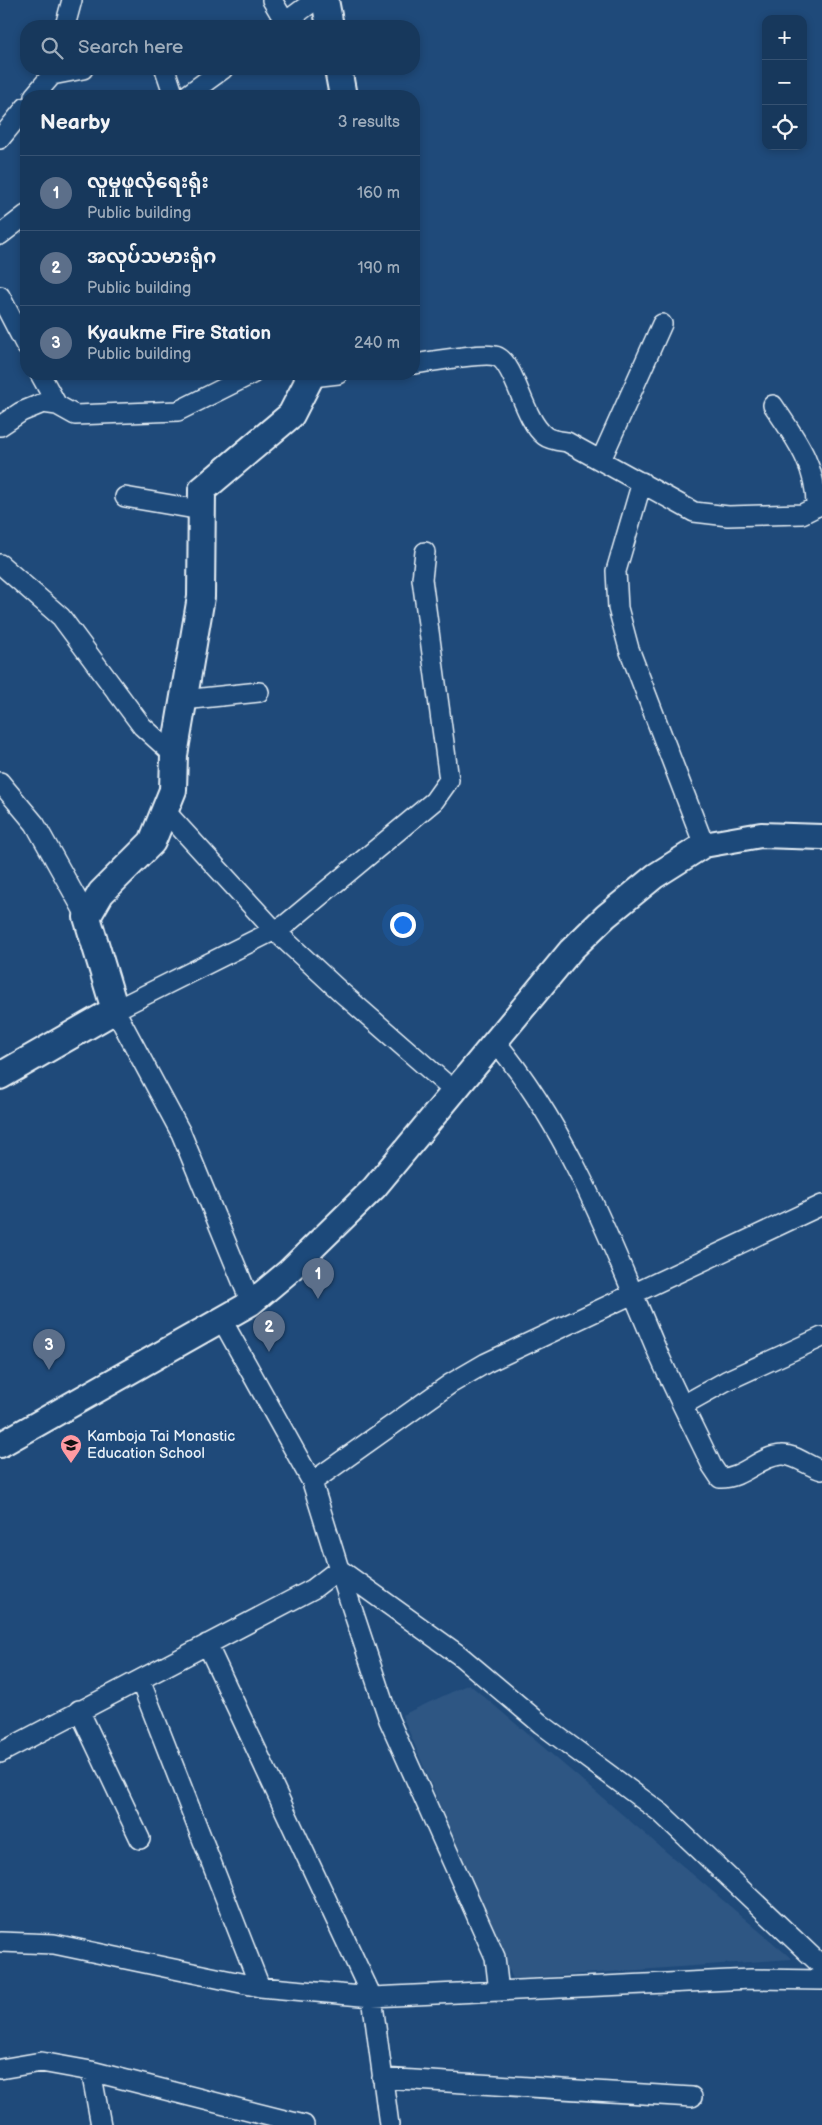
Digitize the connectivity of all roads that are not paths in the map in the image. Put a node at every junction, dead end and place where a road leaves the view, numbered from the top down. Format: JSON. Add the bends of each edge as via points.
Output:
{"nodes":[{"id":1,"x":72,"y":0,"type":"edge"},
{"id":2,"x":272,"y":0,"type":"edge"},
{"id":3,"x":315,"y":0,"type":"edge"},
{"id":4,"x":325,"y":0,"type":"edge"},
{"id":5,"x":67,"y":20,"type":"edge"},
{"id":6,"x":280,"y":20,"type":"edge"},
{"id":7,"x":288,"y":20,"type":"edge"},
{"id":8,"x":329,"y":20,"type":"edge"},
{"id":9,"x":51,"y":75,"type":"edge"},
{"id":10,"x":167,"y":75,"type":"edge"},
{"id":11,"x":215,"y":75,"type":"edge"},
{"id":12,"x":339,"y":75,"type":"edge"},
{"id":13,"x":39,"y":90,"type":"edge"},
{"id":14,"x":172,"y":90,"type":"edge"},
{"id":15,"x":194,"y":90,"type":"edge"},
{"id":16,"x":342,"y":90,"type":"edge"},
{"id":17,"x":20,"y":114,"type":"edge"},
{"id":18,"x":0,"y":139,"type":"edge"},
{"id":19,"x":20,"y":220,"type":"edge"},
{"id":20,"x":0,"y":235,"type":"edge"},
{"id":21,"x":0,"y":296,"type":"edge"},
{"id":22,"x":662,"y":324,"type":"dead end"},
{"id":23,"x":20,"y":334,"type":"edge"},
{"id":24,"x":420,"y":363,"type":"edge"},
{"id":25,"x":43,"y":380,"type":"edge"},
{"id":26,"x":240,"y":380,"type":"edge"},
{"id":27,"x":307,"y":380,"type":"edge"},
{"id":28,"x":57,"y":405,"type":"junction"},
{"id":29,"x":774,"y":405,"type":"dead end"},
{"id":30,"x":0,"y":426,"type":"edge"},
{"id":31,"x":601,"y":460,"type":"junction"},
{"id":32,"x":642,"y":482,"type":"junction"},
{"id":33,"x":125,"y":497,"type":"dead end"},
{"id":34,"x":819,"y":505,"type":"edge"},
{"id":35,"x":202,"y":510,"type":"junction"},
{"id":36,"x":425,"y":552,"type":"dead end"},
{"id":37,"x":0,"y":564,"type":"edge"},
{"id":38,"x":259,"y":692,"type":"dead end"},
{"id":39,"x":183,"y":700,"type":"junction"},
{"id":40,"x":174,"y":755,"type":"junction"},
{"id":41,"x":0,"y":782,"type":"edge"},
{"id":42,"x":165,"y":811,"type":"junction"},
{"id":43,"x":822,"y":837,"type":"edge"},
{"id":44,"x":704,"y":845,"type":"junction"},
{"id":45,"x":87,"y":917,"type":"junction"},
{"id":46,"x":274,"y":930,"type":"junction"},
{"id":47,"x":114,"y":1010,"type":"junction"},
{"id":48,"x":495,"y":1041,"type":"junction"},
{"id":49,"x":0,"y":1076,"type":"edge"},
{"id":50,"x":454,"y":1091,"type":"junction"},
{"id":51,"x":822,"y":1205,"type":"edge"},
{"id":52,"x":634,"y":1292,"type":"junction"},
{"id":53,"x":251,"y":1303,"type":"junction"},
{"id":54,"x":222,"y":1320,"type":"junction"},
{"id":55,"x":822,"y":1337,"type":"edge"},
{"id":56,"x":683,"y":1405,"type":"junction"},
{"id":57,"x":0,"y":1445,"type":"edge"},
{"id":58,"x":822,"y":1470,"type":"edge"},
{"id":59,"x":312,"y":1482,"type":"junction"},
{"id":60,"x":339,"y":1569,"type":"junction"},
{"id":61,"x":208,"y":1644,"type":"junction"},
{"id":62,"x":140,"y":1680,"type":"junction"},
{"id":63,"x":79,"y":1710,"type":"junction"},
{"id":64,"x":0,"y":1754,"type":"edge"},
{"id":65,"x":140,"y":1839,"type":"dead end"},
{"id":66,"x":0,"y":1942,"type":"edge"},
{"id":67,"x":822,"y":1966,"type":"edge"},
{"id":68,"x":822,"y":1980,"type":"edge"},
{"id":69,"x":260,"y":1987,"type":"junction"},
{"id":70,"x":499,"y":1992,"type":"junction"},
{"id":71,"x":372,"y":1997,"type":"junction"},
{"id":72,"x":0,"y":2069,"type":"edge"},
{"id":73,"x":91,"y":2071,"type":"junction"},
{"id":74,"x":382,"y":2078,"type":"junction"},
{"id":75,"x":692,"y":2097,"type":"dead end"},
{"id":76,"x":281,"y":2122,"type":"edge"},
{"id":77,"x":101,"y":2125,"type":"edge"},
{"id":78,"x":304,"y":2125,"type":"edge"},
{"id":79,"x":389,"y":2125,"type":"edge"}],
"edges":[{"from":1,"to":5,"type":"street"},
{"from":2,"to":6,"type":"street"},
{"from":3,"to":7,"type":"street"},
{"from":4,"to":8,"type":"main road"},
{"from":9,"to":13,"type":"street"},
{"from":10,"to":14,"type":"street"},
{"from":11,"to":15,"type":"street"},
{"from":12,"to":16,"type":"main road"},
{"from":17,"to":18,"type":"street"},
{"from":19,"to":20,"type":"street"},
{"from":21,"to":23,"type":"street"},
{"from":22,"to":31,"type":"street"},
{"from":24,"to":31,"type":"street","via":[[480,355],[497,356],[505,363],[527,413],[545,436],[567,442]]},
{"from":25,"to":28,"type":"street"},
{"from":26,"to":28,"type":"street","via":[[178,411],[75,415]]},
{"from":27,"to":35,"type":"main road","via":[[291,415],[202,490]]},
{"from":28,"to":30,"type":"street","via":[[43,403]]},
{"from":29,"to":34,"type":"street","via":[[801,446],[812,472]]},
{"from":31,"to":32,"type":"street"},
{"from":32,"to":34,"type":"street","via":[[694,512],[728,516],[802,514]]},
{"from":32,"to":44,"type":"street","via":[[616,571],[618,608],[629,649]]},
{"from":33,"to":35,"type":"street"},
{"from":35,"to":39,"type":"main road","via":[[201,597]]},
{"from":36,"to":46,"type":"street","via":[[422,579],[449,780],[434,800],[285,925]]},
{"from":37,"to":40,"type":"street","via":[[60,617],[142,726]]},
{"from":38,"to":39,"type":"street"},
{"from":39,"to":40,"type":"main road"},
{"from":40,"to":42,"type":"main road","via":[[173,790]]},
{"from":41,"to":45,"type":"street","via":[[36,824]]},
{"from":42,"to":45,"type":"main road","via":[[152,842],[101,893]]},
{"from":42,"to":46,"type":"street"},
{"from":43,"to":44,"type":"street","via":[[761,835]]},
{"from":44,"to":48,"type":"street","via":[[655,876],[606,916],[571,950]]},
{"from":45,"to":47,"type":"main road"},
{"from":46,"to":47,"type":"street"},
{"from":46,"to":50,"type":"street"},
{"from":47,"to":49,"type":"main road"},
{"from":47,"to":53,"type":"street","via":[[181,1132]]},
{"from":48,"to":50,"type":"street"},
{"from":48,"to":52,"type":"street","via":[[533,1090],[598,1209]]},
{"from":50,"to":53,"type":"street","via":[[374,1188],[288,1272]]},
{"from":51,"to":52,"type":"street"},
{"from":52,"to":56,"type":"street"},
{"from":52,"to":59,"type":"street","via":[[522,1345],[450,1384]]},
{"from":53,"to":54,"type":"street"},
{"from":54,"to":57,"type":"street"},
{"from":54,"to":59,"type":"street"},
{"from":55,"to":56,"type":"street","via":[[726,1381]]},
{"from":56,"to":58,"type":"street","via":[[720,1478],[729,1478],[773,1456],[784,1454]]},
{"from":59,"to":60,"type":"street"},
{"from":60,"to":61,"type":"street","via":[[313,1589]]},
{"from":60,"to":67,"type":"street","via":[[458,1655],[541,1724],[662,1813]]},
{"from":60,"to":70,"type":"street","via":[[389,1720],[495,1957]]},
{"from":61,"to":62,"type":"street"},
{"from":61,"to":71,"type":"street"},
{"from":62,"to":63,"type":"street"},
{"from":62,"to":69,"type":"street"},
{"from":63,"to":64,"type":"street"},
{"from":63,"to":65,"type":"street"},
{"from":66,"to":69,"type":"street","via":[[54,1944]]},
{"from":68,"to":70,"type":"street","via":[[751,1978]]},
{"from":69,"to":71,"type":"street"},
{"from":70,"to":71,"type":"street"},
{"from":71,"to":74,"type":"street"},
{"from":72,"to":73,"type":"street","via":[[41,2062]]},
{"from":73,"to":76,"type":"street"},
{"from":73,"to":77,"type":"street"},
{"from":74,"to":75,"type":"street"},
{"from":74,"to":79,"type":"street"},
{"from":76,"to":78,"type":"street"}]}
